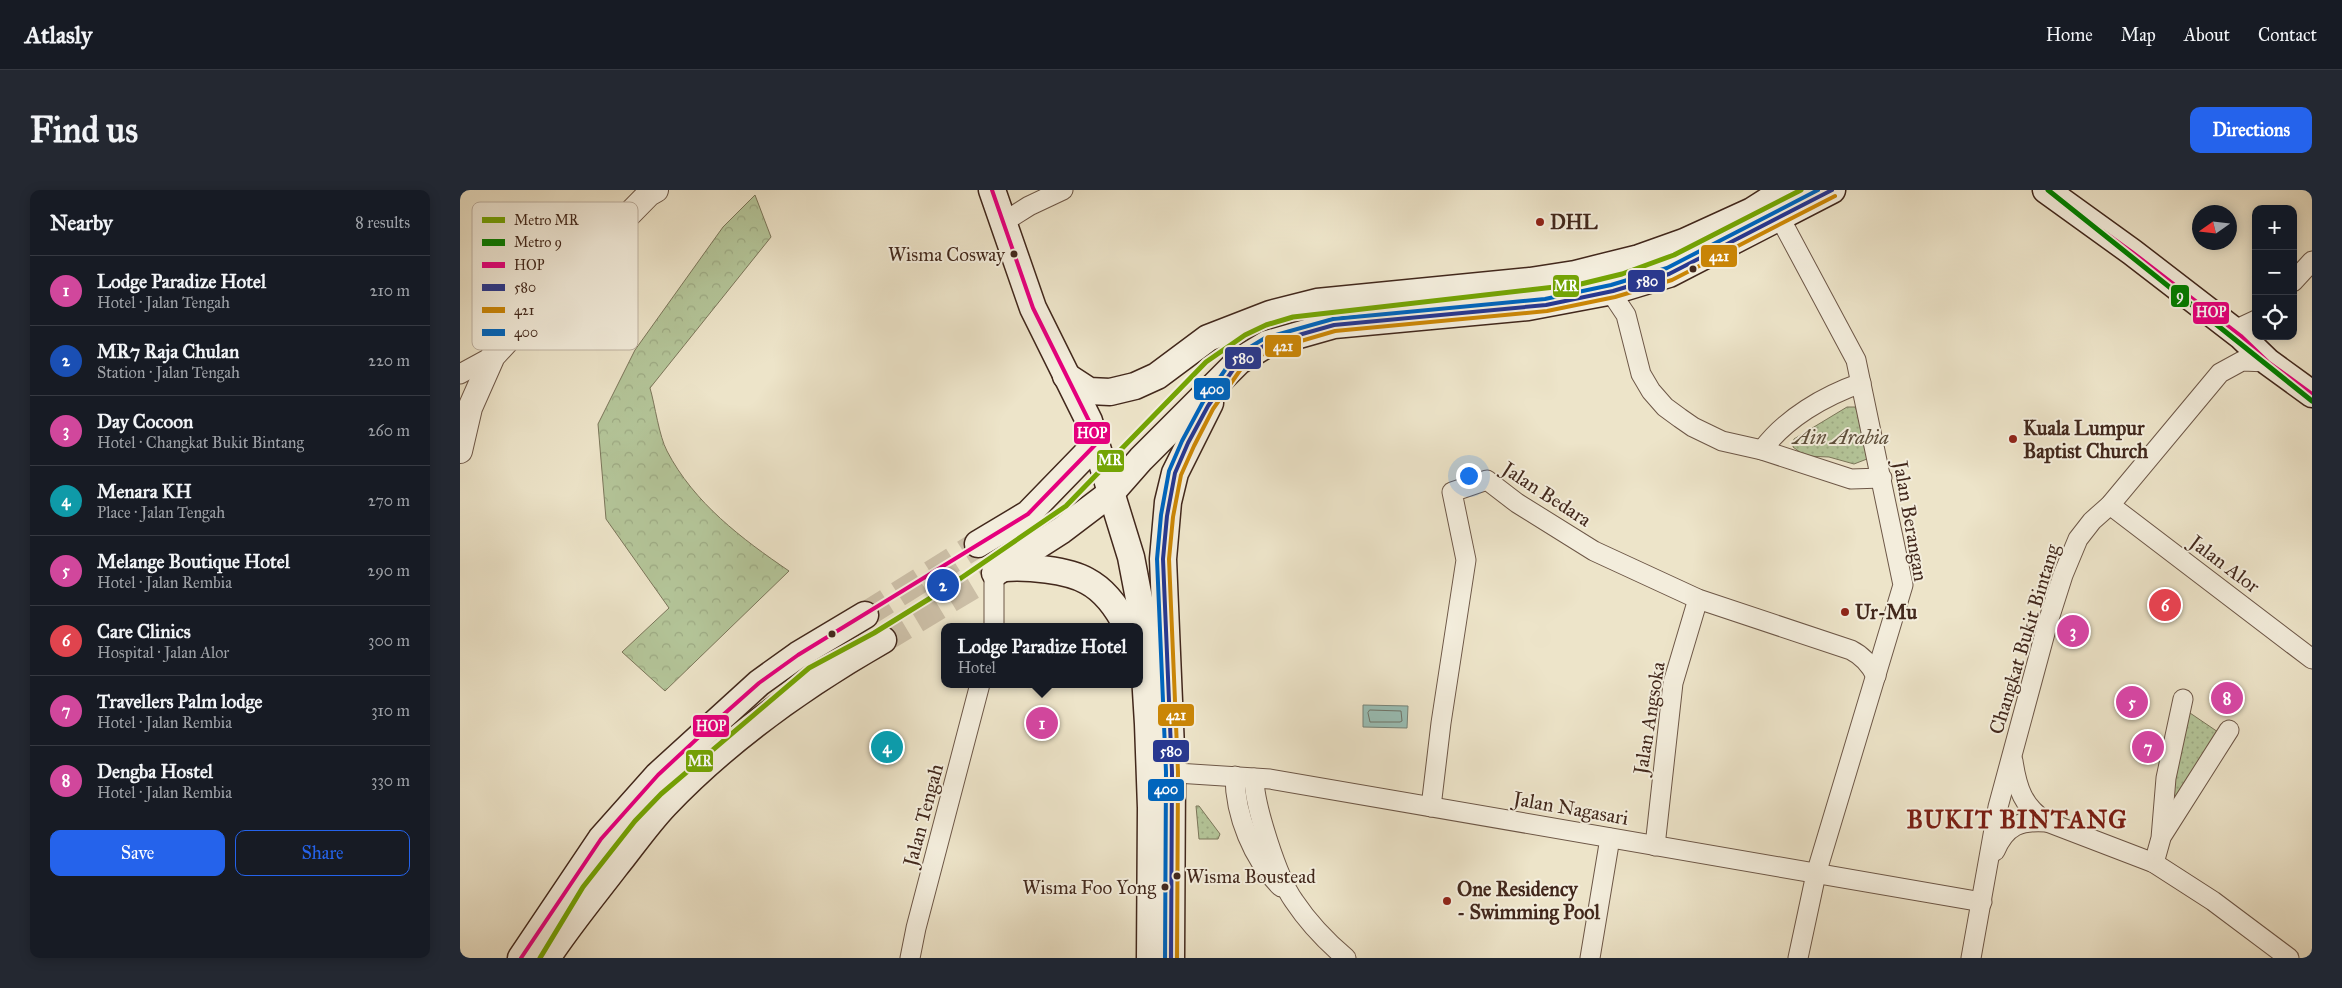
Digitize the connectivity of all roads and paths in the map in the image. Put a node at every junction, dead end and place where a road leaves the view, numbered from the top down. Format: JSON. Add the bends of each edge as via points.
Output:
{"nodes":[{"id":1,"x":656,"y":190,"type":"edge"},
{"id":2,"x":1063,"y":190,"type":"edge"},
{"id":3,"x":1785,"y":190,"type":"edge"},
{"id":4,"x":1832,"y":190,"type":"edge"},
{"id":5,"x":2046,"y":190,"type":"edge"},
{"id":6,"x":991,"y":193,"type":"edge"},
{"id":7,"x":638,"y":205,"type":"edge"},
{"id":8,"x":1780,"y":218,"type":"junction"},
{"id":9,"x":1002,"y":224,"type":"junction"},
{"id":10,"x":2312,"y":261,"type":"edge"},
{"id":11,"x":2297,"y":278,"type":"edge"},
{"id":12,"x":1613,"y":291,"type":"junction"},
{"id":13,"x":2252,"y":322,"type":"edge"},
{"id":14,"x":2229,"y":328,"type":"junction"},
{"id":15,"x":499,"y":350,"type":"edge"},
{"id":16,"x":493,"y":356,"type":"junction"},
{"id":17,"x":1239,"y":361,"type":"junction"},
{"id":18,"x":2268,"y":362,"type":"junction"},
{"id":19,"x":460,"y":374,"type":"edge"},
{"id":20,"x":1066,"y":376,"type":"junction"},
{"id":21,"x":1862,"y":384,"type":"junction"},
{"id":22,"x":2312,"y":394,"type":"edge"},
{"id":23,"x":1095,"y":445,"type":"junction"},
{"id":24,"x":1762,"y":450,"type":"junction"},
{"id":25,"x":460,"y":451,"type":"edge"},
{"id":26,"x":1882,"y":478,"type":"junction"},
{"id":27,"x":1112,"y":492,"type":"junction"},
{"id":28,"x":2110,"y":505,"type":"junction"},
{"id":29,"x":978,"y":544,"type":"tunnel mouth"},
{"id":30,"x":998,"y":572,"type":"junction"},
{"id":31,"x":1698,"y":599,"type":"junction"},
{"id":32,"x":865,"y":615,"type":"tunnel mouth"},
{"id":33,"x":994,"y":623,"type":"edge"},
{"id":34,"x":1125,"y":623,"type":"edge"},
{"id":35,"x":1142,"y":623,"type":"edge"},
{"id":36,"x":882,"y":640,"type":"tunnel mouth"},
{"id":37,"x":1143,"y":645,"type":"edge"},
{"id":38,"x":2312,"y":659,"type":"edge"},
{"id":39,"x":1876,"y":676,"type":"junction"},
{"id":40,"x":1143,"y":684,"type":"edge"},
{"id":41,"x":979,"y":688,"type":"edge"},
{"id":42,"x":1146,"y":698,"type":"junction"},
{"id":43,"x":2182,"y":700,"type":"dead end"},
{"id":44,"x":2229,"y":730,"type":"dead end"},
{"id":45,"x":2013,"y":755,"type":"junction"},
{"id":46,"x":1161,"y":772,"type":"junction"},
{"id":47,"x":1235,"y":776,"type":"junction"},
{"id":48,"x":1254,"y":778,"type":"junction"},
{"id":49,"x":1431,"y":807,"type":"junction"},
{"id":50,"x":2047,"y":822,"type":"junction"},
{"id":51,"x":1610,"y":838,"type":"junction"},
{"id":52,"x":2160,"y":838,"type":"junction"},
{"id":53,"x":1655,"y":846,"type":"junction"},
{"id":54,"x":2154,"y":863,"type":"junction"},
{"id":55,"x":1989,"y":864,"type":"junction"},
{"id":56,"x":1816,"y":874,"type":"junction"},
{"id":57,"x":1290,"y":895,"type":"junction"},
{"id":58,"x":1982,"y":902,"type":"junction"},
{"id":59,"x":2271,"y":952,"type":"edge"},
{"id":60,"x":520,"y":958,"type":"edge"},
{"id":61,"x":547,"y":958,"type":"edge"},
{"id":62,"x":910,"y":958,"type":"edge"},
{"id":63,"x":1150,"y":958,"type":"edge"},
{"id":64,"x":1171,"y":958,"type":"edge"},
{"id":65,"x":1346,"y":958,"type":"edge"},
{"id":66,"x":1590,"y":958,"type":"edge"},
{"id":67,"x":1798,"y":958,"type":"edge"},
{"id":68,"x":1971,"y":958,"type":"edge"},
{"id":69,"x":2289,"y":958,"type":"edge"}],
"edges":[{"from":1,"to":7,"type":"street"},
{"from":2,"to":9,"type":"street","via":[[1029,206]]},
{"from":3,"to":20,"type":"main road","via":[[1752,211],[1684,242],[1612,265],[1530,280],[1317,302],[1270,314],[1208,338],[1157,376],[1110,392],[1089,391]]},
{"from":4,"to":8,"type":"main road"},
{"from":5,"to":14,"type":"main road"},
{"from":6,"to":9,"type":"main road"},
{"from":8,"to":12,"type":"main road","via":[[1670,274]]},
{"from":8,"to":21,"type":"street","name":"Jalan Berangan","via":[[1856,360]]},
{"from":9,"to":20,"type":"main road","via":[[1033,308]]},
{"from":10,"to":11,"type":"street"},
{"from":12,"to":17,"type":"main road","via":[[1528,308],[1334,325],[1268,344]]},
{"from":12,"to":24,"type":"street","via":[[1626,314],[1640,374],[1665,407],[1693,427],[1715,437]]},
{"from":13,"to":14,"type":"street"},
{"from":14,"to":18,"type":"main road"},
{"from":15,"to":16,"type":"street"},
{"from":16,"to":19,"type":"street"},
{"from":16,"to":25,"type":"street","via":[[470,408]]},
{"from":17,"to":27,"type":"main road"},
{"from":17,"to":46,"type":"main road","via":[[1188,442],[1175,473],[1168,502],[1163,559]]},
{"from":18,"to":22,"type":"main road"},
{"from":18,"to":28,"type":"street","name":"Changkat Bukit Bintang","via":[[2242,362],[2220,373]]},
{"from":20,"to":23,"type":"main road","via":[[1089,421]]},
{"from":21,"to":24,"type":"street","via":[[1842,390],[1785,424]]},
{"from":21,"to":26,"type":"street","name":"Jalan Berangan"},
{"from":23,"to":27,"type":"main road"},
{"from":23,"to":29,"type":"main road","via":[[1028,514]]},
{"from":24,"to":26,"type":"street","via":[[1851,479]]},
{"from":26,"to":39,"type":"street","name":"Jalan Berangan","via":[[1903,585]]},
{"from":27,"to":30,"type":"main road"},
{"from":27,"to":35,"type":"main road","via":[[1131,557]]},
{"from":28,"to":38,"type":"street","name":"Jalan Alor"},
{"from":28,"to":45,"type":"street","name":"Changkat Bukit Bintang","via":[[2078,539],[2063,575]]},
{"from":30,"to":33,"type":"street"},
{"from":30,"to":34,"type":"main road","via":[[1036,568],[1087,580],[1108,597]]},
{"from":31,"to":39,"type":"street","name":"Jalan Bedara","via":[[1851,650],[1860,654]]},
{"from":31,"to":49,"type":"street","name":"Jalan Bedara","via":[[1589,548],[1487,480],[1452,492],[1466,560]]},
{"from":31,"to":53,"type":"street","name":"Jalan Angsoka","via":[[1673,684]]},
{"from":32,"to":60,"type":"main road","via":[[798,655],[759,683],[680,753],[601,839]]},
{"from":36,"to":61,"type":"main road","via":[[817,679],[688,782],[643,830]]},
{"from":37,"to":42,"type":"main road"},
{"from":39,"to":56,"type":"street","name":"Jalan Berangan"},
{"from":40,"to":42,"type":"main road"},
{"from":41,"to":62,"type":"street","name":"Jalan Tengah"},
{"from":42,"to":46,"type":"main road"},
{"from":43,"to":52,"type":"street","via":[[2166,778]]},
{"from":44,"to":52,"type":"street"},
{"from":45,"to":50,"type":"street","via":[[2022,798]]},
{"from":45,"to":55,"type":"street","name":"Changkat Bukit Bintang","via":[[1998,807]]},
{"from":46,"to":47,"type":"street","name":"Jalan Nagasari"},
{"from":46,"to":63,"type":"main road"},
{"from":46,"to":64,"type":"main road"},
{"from":47,"to":48,"type":"street","name":"Jalan Nagasari"},
{"from":47,"to":57,"type":"street","via":[[1235,788],[1252,846],[1260,862]]},
{"from":48,"to":49,"type":"street","name":"Jalan Nagasari"},
{"from":48,"to":57,"type":"street","via":[[1262,820]]},
{"from":49,"to":51,"type":"street","name":"Jalan Nagasari"},
{"from":50,"to":54,"type":"street"},
{"from":50,"to":55,"type":"street","via":[[2028,821],[2010,828],[2000,840]]},
{"from":51,"to":53,"type":"street","name":"Jalan Nagasari"},
{"from":51,"to":66,"type":"street"},
{"from":52,"to":54,"type":"street"},
{"from":53,"to":56,"type":"street","name":"Jalan Nagasari"},
{"from":54,"to":59,"type":"street","via":[[2213,900]]},
{"from":55,"to":58,"type":"street","name":"Changkat Bukit Bintang"},
{"from":56,"to":58,"type":"street","name":"Jalan Nagasari"},
{"from":56,"to":67,"type":"street","name":"Jalan Berangan"},
{"from":57,"to":65,"type":"street","via":[[1322,935]]},
{"from":58,"to":68,"type":"street","name":"Changkat Bukit Bintang"},
{"from":59,"to":69,"type":"street"}]}
